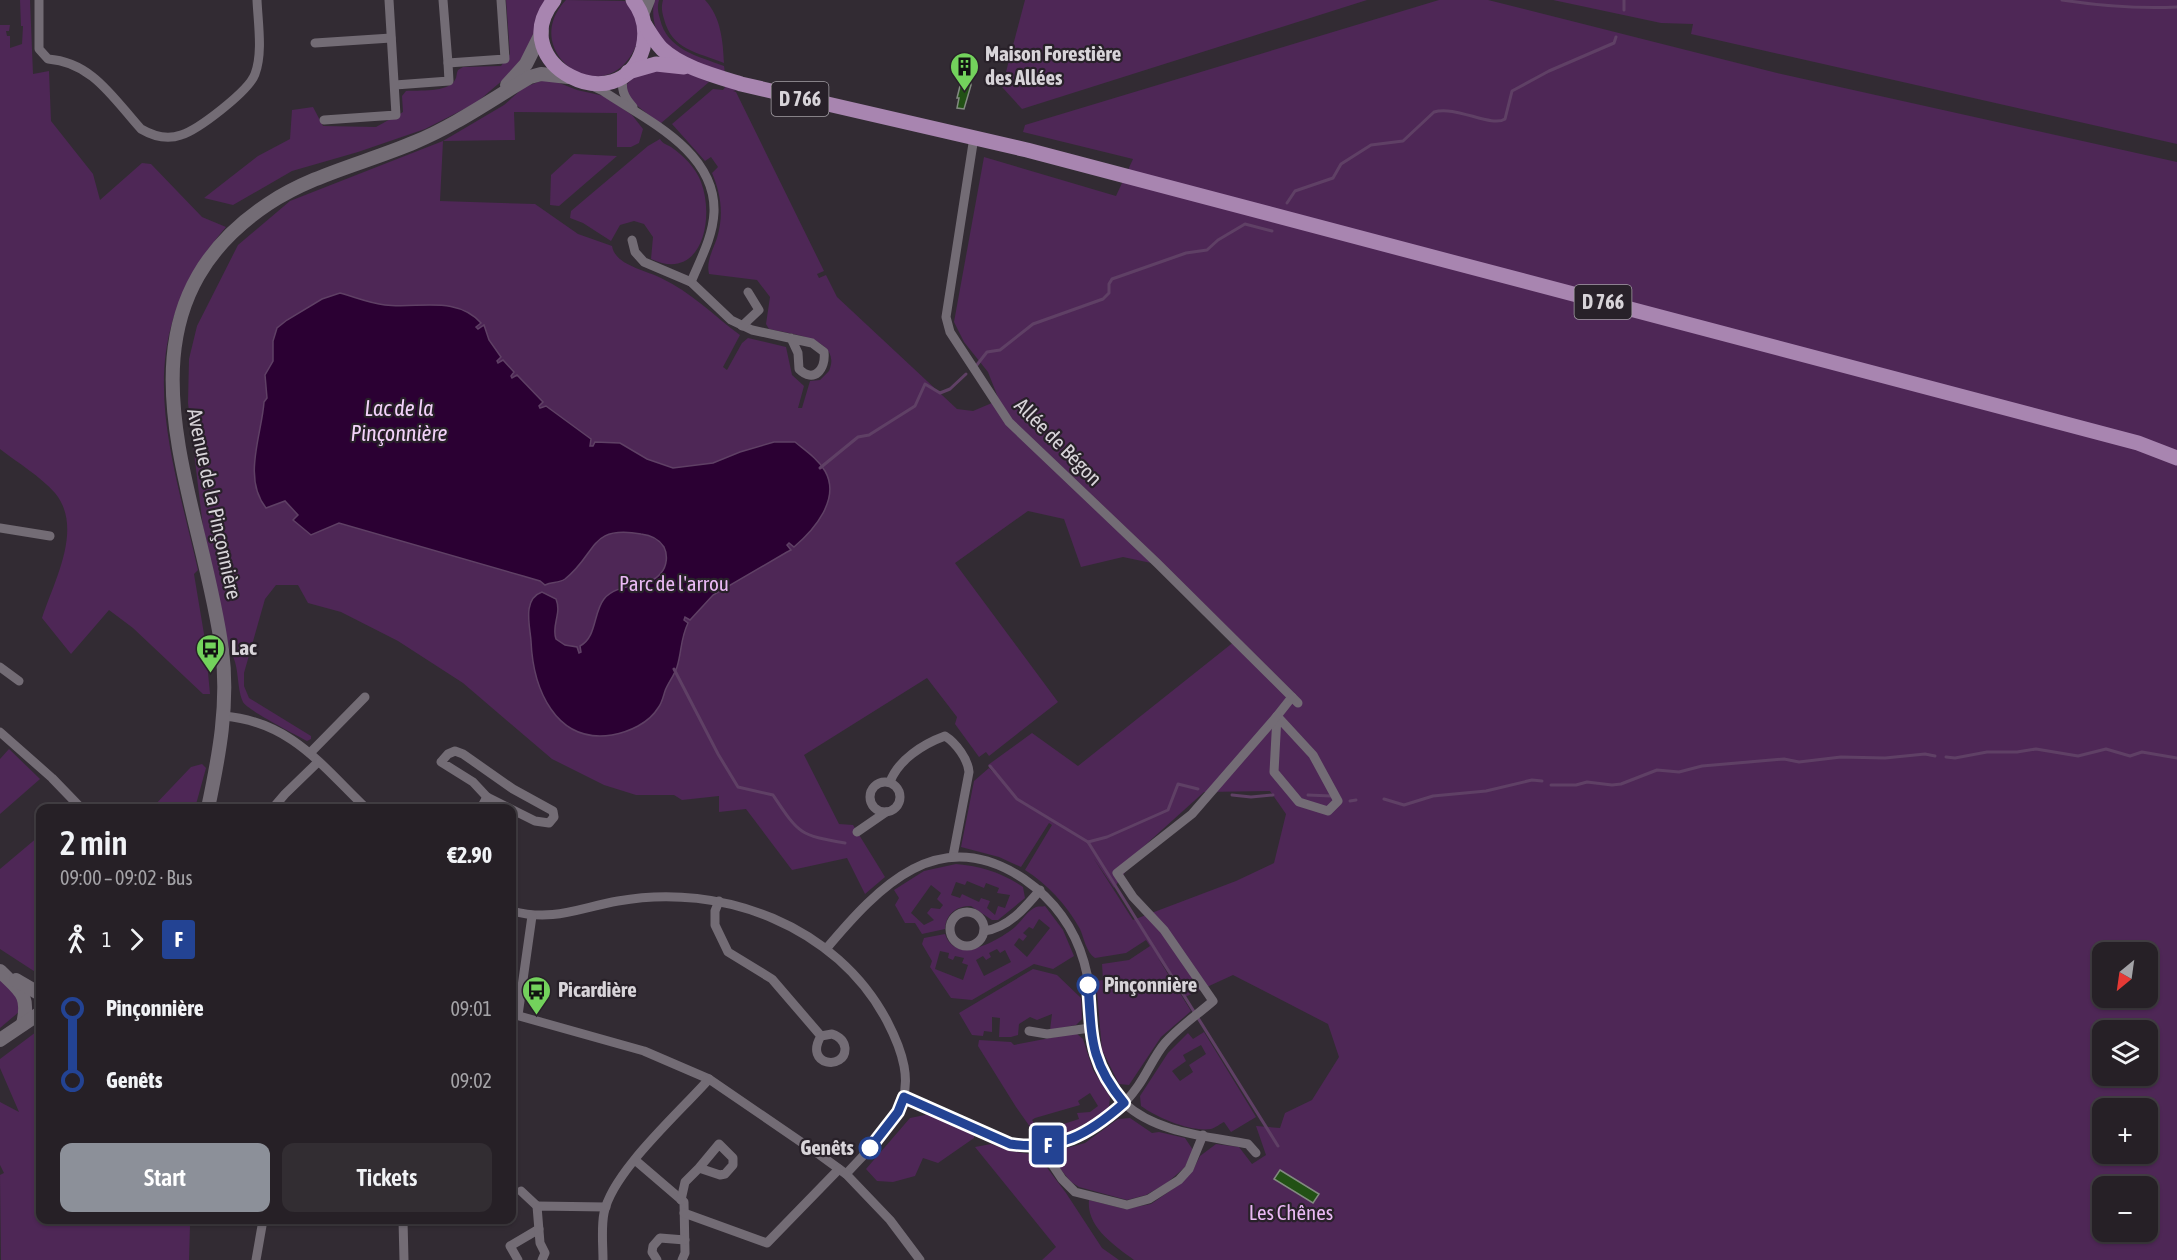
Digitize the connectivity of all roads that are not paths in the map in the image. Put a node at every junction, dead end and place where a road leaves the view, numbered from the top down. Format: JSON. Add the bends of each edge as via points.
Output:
{"nodes":[{"id":1,"x":39,"y":0,"type":"edge"},
{"id":2,"x":257,"y":0,"type":"edge"},
{"id":3,"x":389,"y":0,"type":"edge"},
{"id":4,"x":443,"y":0,"type":"edge"},
{"id":5,"x":501,"y":0,"type":"edge"},
{"id":6,"x":554,"y":0,"type":"edge"},
{"id":7,"x":633,"y":0,"type":"edge"},
{"id":8,"x":648,"y":0,"type":"edge"},
{"id":9,"x":643,"y":20,"type":"junction"},
{"id":10,"x":542,"y":33,"type":"junction"},
{"id":11,"x":391,"y":38,"type":"junction"},
{"id":12,"x":315,"y":43,"type":"dead end"},
{"id":13,"x":448,"y":63,"type":"junction"},
{"id":14,"x":704,"y":71,"type":"junction"},
{"id":15,"x":625,"y":74,"type":"junction"},
{"id":16,"x":568,"y":77,"type":"junction"},
{"id":17,"x":587,"y":84,"type":"junction"},
{"id":18,"x":395,"y":85,"type":"junction"},
{"id":19,"x":494,"y":97,"type":"junction"},
{"id":20,"x":643,"y":118,"type":"junction"},
{"id":21,"x":324,"y":120,"type":"dead end"},
{"id":22,"x":974,"y":137,"type":"junction"},
{"id":23,"x":632,"y":240,"type":"dead end"},
{"id":24,"x":691,"y":282,"type":"junction"},
{"id":25,"x":748,"y":291,"type":"dead end"},
{"id":26,"x":742,"y":326,"type":"junction"},
{"id":27,"x":791,"y":338,"type":"junction"},
{"id":28,"x":2177,"y":458,"type":"edge"},
{"id":29,"x":0,"y":528,"type":"edge"},
{"id":30,"x":50,"y":536,"type":"dead end"},
{"id":31,"x":0,"y":667,"type":"edge"},
{"id":32,"x":19,"y":681,"type":"dead end"},
{"id":33,"x":365,"y":697,"type":"dead end"},
{"id":34,"x":224,"y":716,"type":"junction"},
{"id":35,"x":1277,"y":716,"type":"junction"},
{"id":36,"x":0,"y":732,"type":"edge"},
{"id":37,"x":310,"y":753,"type":"junction"},
{"id":38,"x":318,"y":762,"type":"junction"},
{"id":39,"x":495,"y":777,"type":"junction"},
{"id":40,"x":890,"y":782,"type":"junction"},
{"id":41,"x":485,"y":795,"type":"junction"},
{"id":42,"x":77,"y":804,"type":"edge"},
{"id":43,"x":209,"y":804,"type":"edge"},
{"id":44,"x":276,"y":804,"type":"edge"},
{"id":45,"x":362,"y":804,"type":"edge"},
{"id":46,"x":482,"y":804,"type":"edge"},
{"id":47,"x":502,"y":804,"type":"edge"},
{"id":48,"x":516,"y":811,"type":"edge"},
{"id":49,"x":886,"y":812,"type":"junction"},
{"id":50,"x":857,"y":832,"type":"dead end"},
{"id":51,"x":953,"y":856,"type":"junction"},
{"id":52,"x":1040,"y":890,"type":"junction"},
{"id":53,"x":719,"y":901,"type":"junction"},
{"id":54,"x":516,"y":912,"type":"edge"},
{"id":55,"x":532,"y":916,"type":"junction"},
{"id":56,"x":984,"y":931,"type":"dead end"},
{"id":57,"x":826,"y":949,"type":"junction"},
{"id":58,"x":0,"y":970,"type":"edge"},
{"id":59,"x":36,"y":992,"type":"edge"},
{"id":60,"x":516,"y":1008,"type":"edge"},
{"id":61,"x":36,"y":1014,"type":"edge"},
{"id":62,"x":516,"y":1014,"type":"edge"},
{"id":63,"x":23,"y":1024,"type":"junction"},
{"id":64,"x":1090,"y":1028,"type":"junction"},
{"id":65,"x":1029,"y":1031,"type":"dead end"},
{"id":66,"x":820,"y":1036,"type":"dead end"},
{"id":67,"x":0,"y":1040,"type":"edge"},
{"id":68,"x":709,"y":1079,"type":"junction"},
{"id":69,"x":904,"y":1097,"type":"junction"},
{"id":70,"x":1124,"y":1103,"type":"junction"},
{"id":71,"x":1203,"y":1135,"type":"junction"},
{"id":72,"x":1040,"y":1146,"type":"junction"},
{"id":73,"x":1256,"y":1153,"type":"dead end"},
{"id":74,"x":635,"y":1160,"type":"junction"},
{"id":75,"x":699,"y":1168,"type":"dead end"},
{"id":76,"x":842,"y":1172,"type":"junction"},
{"id":77,"x":521,"y":1191,"type":"dead end"},
{"id":78,"x":681,"y":1200,"type":"junction"},
{"id":79,"x":537,"y":1206,"type":"junction"},
{"id":80,"x":606,"y":1207,"type":"junction"},
{"id":81,"x":684,"y":1214,"type":"junction"},
{"id":82,"x":262,"y":1224,"type":"edge"},
{"id":83,"x":404,"y":1224,"type":"edge"},
{"id":84,"x":539,"y":1229,"type":"junction"},
{"id":85,"x":685,"y":1240,"type":"junction"},
{"id":86,"x":256,"y":1260,"type":"edge"},
{"id":87,"x":404,"y":1260,"type":"edge"},
{"id":88,"x":518,"y":1260,"type":"edge"},
{"id":89,"x":542,"y":1260,"type":"edge"},
{"id":90,"x":603,"y":1260,"type":"edge"},
{"id":91,"x":657,"y":1260,"type":"edge"},
{"id":92,"x":682,"y":1260,"type":"edge"},
{"id":93,"x":920,"y":1260,"type":"edge"}],
"edges":[{"from":1,"to":2,"type":"street","via":[[39,49],[48,59],[65,60],[83,68],[141,129],[170,137],[193,129],[251,83],[258,61]]},
{"from":3,"to":11,"type":"street"},
{"from":4,"to":13,"type":"street"},
{"from":5,"to":13,"type":"street","via":[[505,59]]},
{"from":6,"to":10,"type":"main road","via":[[546,12]]},
{"from":7,"to":9,"type":"main road","number":"D 766"},
{"from":8,"to":9,"type":"main road"},
{"from":9,"to":14,"type":"main road","number":"D 766","via":[[669,55]]},
{"from":9,"to":15,"type":"main road","via":[[642,51]]},
{"from":10,"to":16,"type":"main road","via":[[549,58]]},
{"from":10,"to":19,"type":"main road","name":"Avenue de la Pinçonnière","via":[[526,64]]},
{"from":11,"to":12,"type":"street"},
{"from":11,"to":18,"type":"street"},
{"from":13,"to":18,"type":"street","via":[[449,81]]},
{"from":14,"to":15,"type":"main road","number":"D 766","via":[[656,64]]},
{"from":14,"to":22,"type":"main road","number":"D 766","via":[[757,88]]},
{"from":15,"to":17,"type":"main road","via":[[606,83]]},
{"from":15,"to":20,"type":"street","via":[[624,95]]},
{"from":16,"to":17,"type":"main road"},
{"from":16,"to":19,"type":"main road","name":"Avenue de la Pinçonnière","via":[[541,74]]},
{"from":17,"to":20,"type":"street"},
{"from":18,"to":21,"type":"street","via":[[396,115]]},
{"from":19,"to":34,"type":"main road","name":"Avenue de la Pinçonnière","via":[[423,139],[290,190],[243,223],[209,260],[196,282],[178,331],[171,381],[175,432],[222,652]]},
{"from":20,"to":24,"type":"street","via":[[686,149],[706,174],[711,189],[712,225]]},
{"from":22,"to":28,"type":"main road","number":"D 766","via":[[2115,437]]},
{"from":22,"to":35,"type":"street","name":"Allée de Bégon","via":[[946,317],[950,332],[1009,422],[1295,700]]},
{"from":23,"to":24,"type":"street","via":[[635,252],[644,262]]},
{"from":24,"to":26,"type":"street"},
{"from":25,"to":26,"type":"street","via":[[759,310]]},
{"from":26,"to":27,"type":"street"},
{"from":27,"to":27,"type":"street","via":[[812,343],[824,352],[826,363],[820,372],[803,374]]},
{"from":29,"to":30,"type":"street"},
{"from":31,"to":32,"type":"street"},
{"from":33,"to":37,"type":"street"},
{"from":34,"to":37,"type":"street","via":[[254,720]]},
{"from":34,"to":43,"type":"main road","name":"Avenue de la Pinçonnière"},
{"from":35,"to":35,"type":"street","via":[[1313,755],[1338,801],[1328,811],[1299,802],[1274,772]]},
{"from":35,"to":70,"type":"street","via":[[1192,813],[1117,873],[1164,930],[1213,1001],[1164,1045]]},
{"from":36,"to":42,"type":"street"},
{"from":37,"to":38,"type":"street"},
{"from":38,"to":44,"type":"street"},
{"from":38,"to":45,"type":"street"},
{"from":39,"to":41,"type":"street"},
{"from":39,"to":41,"type":"street","via":[[455,751],[441,762],[473,782]]},
{"from":39,"to":48,"type":"street","via":[[553,811],[554,817],[549,823],[535,821]]},
{"from":40,"to":49,"type":"street","via":[[898,788],[900,798],[896,808]]},
{"from":40,"to":49,"type":"street","via":[[879,783],[872,790],[871,800],[876,809]]},
{"from":40,"to":51,"type":"street","via":[[902,761],[938,738],[945,736],[950,740],[968,763],[969,772]]},
{"from":41,"to":46,"type":"street"},
{"from":41,"to":47,"type":"street"},
{"from":49,"to":50,"type":"street"},
{"from":51,"to":52,"type":"street","via":[[969,856],[1002,867]]},
{"from":51,"to":57,"type":"street","via":[[921,864],[894,880]]},
{"from":52,"to":56,"type":"street","via":[[1006,924]]},
{"from":52,"to":64,"type":"street","via":[[1062,915],[1079,946],[1085,964]]},
{"from":53,"to":55,"type":"street","via":[[642,898],[575,913]]},
{"from":53,"to":57,"type":"street","via":[[775,918]]},
{"from":53,"to":66,"type":"street","via":[[715,925],[728,952],[772,979]]},
{"from":54,"to":55,"type":"street"},
{"from":55,"to":60,"type":"street"},
{"from":57,"to":69,"type":"street","via":[[850,968],[884,1015],[904,1057]]},
{"from":58,"to":59,"type":"main road"},
{"from":58,"to":63,"type":"main road","via":[[22,992],[27,1006]]},
{"from":61,"to":63,"type":"main road"},
{"from":62,"to":68,"type":"street","via":[[644,1051]]},
{"from":63,"to":67,"type":"main road"},
{"from":64,"to":65,"type":"street","via":[[1047,1034]]},
{"from":64,"to":70,"type":"street","via":[[1100,1070]]},
{"from":68,"to":74,"type":"street"},
{"from":68,"to":76,"type":"street"},
{"from":69,"to":72,"type":"street","via":[[1010,1144]]},
{"from":69,"to":76,"type":"street","via":[[886,1130]]},
{"from":70,"to":71,"type":"street","via":[[1158,1124]]},
{"from":70,"to":72,"type":"street","via":[[1083,1134],[1055,1145]]},
{"from":71,"to":72,"type":"street","via":[[1189,1169],[1179,1180],[1149,1199],[1127,1205],[1067,1186]]},
{"from":71,"to":73,"type":"street","via":[[1248,1144]]},
{"from":74,"to":78,"type":"street"},
{"from":74,"to":80,"type":"street","via":[[616,1184]]},
{"from":75,"to":78,"type":"street","via":[[685,1182]]},
{"from":76,"to":81,"type":"street","via":[[767,1243]]},
{"from":76,"to":93,"type":"street","via":[[890,1220]]},
{"from":77,"to":79,"type":"street"},
{"from":78,"to":81,"type":"street"},
{"from":79,"to":80,"type":"street"},
{"from":79,"to":84,"type":"street"},
{"from":80,"to":90,"type":"street"},
{"from":81,"to":85,"type":"street"},
{"from":82,"to":86,"type":"street"},
{"from":83,"to":87,"type":"street"},
{"from":84,"to":88,"type":"street","via":[[510,1246]]},
{"from":84,"to":89,"type":"street","via":[[545,1253]]},
{"from":85,"to":91,"type":"street","via":[[660,1238],[652,1246]]},
{"from":85,"to":92,"type":"street"}]}
